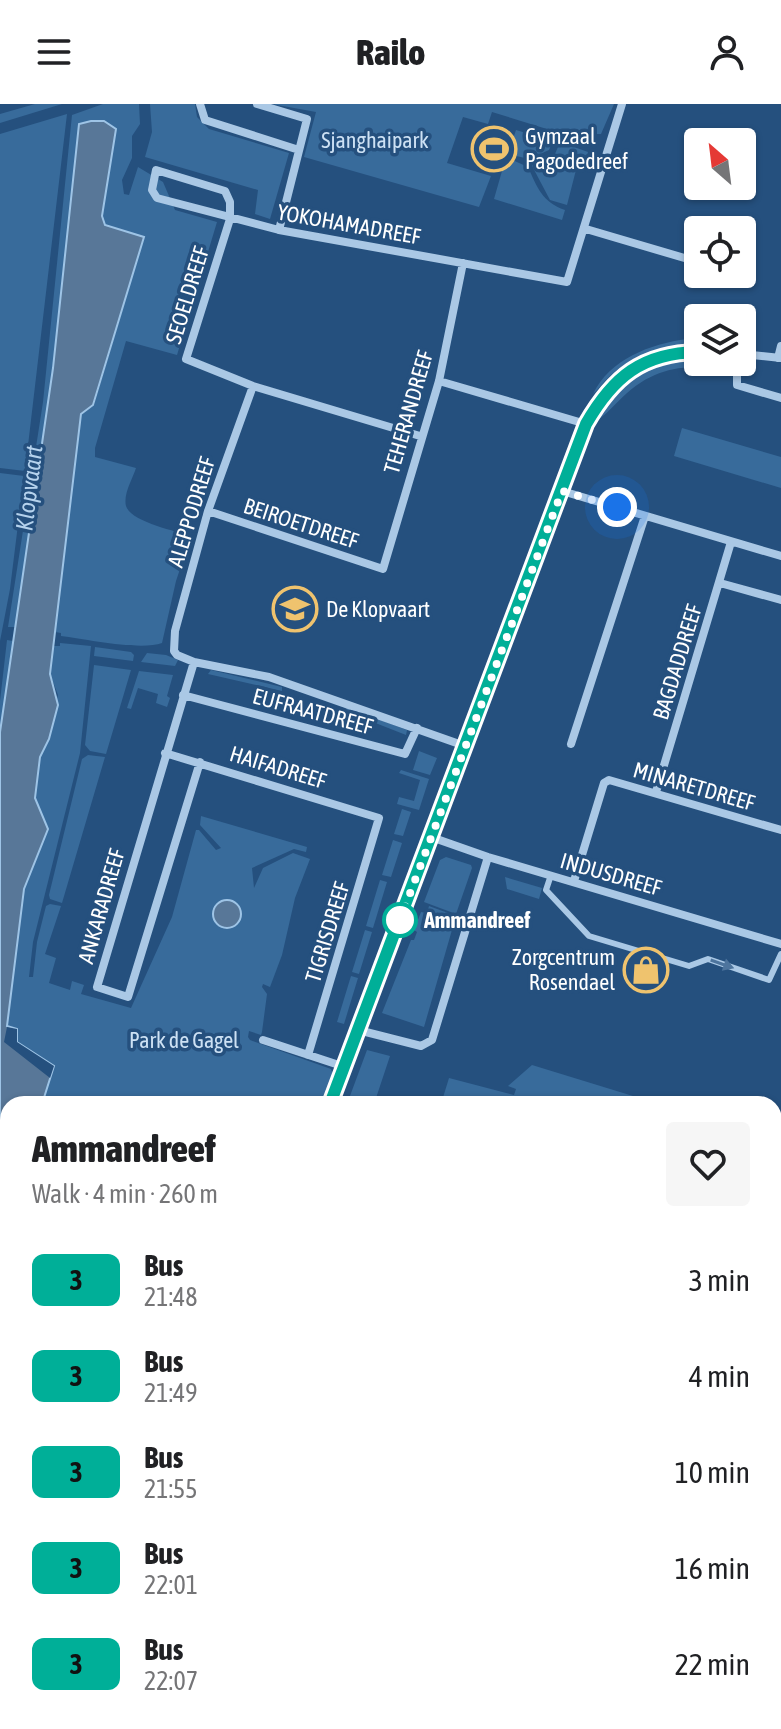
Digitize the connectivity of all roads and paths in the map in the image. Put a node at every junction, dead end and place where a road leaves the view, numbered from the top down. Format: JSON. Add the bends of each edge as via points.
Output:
{"nodes":[{"id":1,"x":200,"y":104,"type":"edge"},
{"id":2,"x":257,"y":104,"type":"edge"},
{"id":3,"x":622,"y":104,"type":"edge"},
{"id":4,"x":299,"y":150,"type":"junction"},
{"id":5,"x":230,"y":219,"type":"junction"},
{"id":6,"x":586,"y":229,"type":"junction"},
{"id":7,"x":279,"y":230,"type":"junction"},
{"id":8,"x":684,"y":258,"type":"edge"},
{"id":9,"x":463,"y":263,"type":"junction"},
{"id":10,"x":781,"y":346,"type":"edge"},
{"id":11,"x":684,"y":353,"type":"edge"},
{"id":12,"x":756,"y":356,"type":"edge"},
{"id":13,"x":779,"y":358,"type":"edge"},
{"id":14,"x":737,"y":376,"type":"edge"},
{"id":15,"x":439,"y":381,"type":"junction"},
{"id":16,"x":253,"y":386,"type":"junction"},
{"id":17,"x":781,"y":398,"type":"edge"},
{"id":18,"x":586,"y":424,"type":"junction"},
{"id":19,"x":420,"y":436,"type":"junction"},
{"id":20,"x":562,"y":491,"type":"junction"},
{"id":21,"x":208,"y":511,"type":"junction"},
{"id":22,"x":645,"y":516,"type":"junction"},
{"id":23,"x":731,"y":542,"type":"junction"},
{"id":24,"x":781,"y":556,"type":"edge"},
{"id":25,"x":383,"y":569,"type":"joint"},
{"id":26,"x":720,"y":583,"type":"junction"},
{"id":27,"x":781,"y":600,"type":"edge"},
{"id":28,"x":174,"y":651,"type":"joint"},
{"id":29,"x":194,"y":662,"type":"junction"},
{"id":30,"x":183,"y":695,"type":"junction"},
{"id":31,"x":417,"y":728,"type":"junction"},
{"id":32,"x":571,"y":744,"type":"dead end"},
{"id":33,"x":465,"y":746,"type":"junction"},
{"id":34,"x":165,"y":753,"type":"junction"},
{"id":35,"x":200,"y":762,"type":"junction"},
{"id":36,"x":656,"y":792,"type":"junction"},
{"id":37,"x":379,"y":818,"type":"joint"},
{"id":38,"x":781,"y":830,"type":"edge"},
{"id":39,"x":431,"y":837,"type":"junction"},
{"id":40,"x":488,"y":857,"type":"junction"},
{"id":41,"x":551,"y":875,"type":"junction"},
{"id":42,"x":574,"y":881,"type":"junction"},
{"id":43,"x":781,"y":944,"type":"edge"},
{"id":44,"x":781,"y":954,"type":"edge"},
{"id":45,"x":358,"y":1030,"type":"junction"},
{"id":46,"x":263,"y":1040,"type":"dead end"},
{"id":47,"x":308,"y":1055,"type":"junction"},
{"id":48,"x":345,"y":1067,"type":"junction"},
{"id":49,"x":333,"y":1096,"type":"edge"}],
"edges":[{"from":1,"to":4,"type":"street","via":[[205,120]]},
{"from":2,"to":4,"type":"street","via":[[307,119]]},
{"from":3,"to":6,"type":"street"},
{"from":4,"to":7,"type":"street"},
{"from":5,"to":5,"type":"street","name":"YOKOHAMADREEF","via":[[157,198],[152,190],[156,170],[225,191]]},
{"from":5,"to":7,"type":"street","name":"YOKOHAMADREEF"},
{"from":5,"to":16,"type":"street","name":"SEOELDREEF","via":[[186,359]]},
{"from":6,"to":8,"type":"street"},
{"from":6,"to":9,"type":"street","name":"YOKOHAMADREEF","via":[[567,282]]},
{"from":7,"to":9,"type":"street","name":"YOKOHAMADREEF"},
{"from":9,"to":15,"type":"street","name":"TEHERANDREEF"},
{"from":10,"to":13,"type":"street"},
{"from":11,"to":18,"type":"street","via":[[652,359],[627,372],[599,401]]},
{"from":12,"to":13,"type":"street"},
{"from":14,"to":17,"type":"street","via":[[737,385]]},
{"from":15,"to":18,"type":"street"},
{"from":15,"to":19,"type":"street","name":"TEHERANDREEF"},
{"from":16,"to":19,"type":"street"},
{"from":16,"to":21,"type":"street","name":"ALEPPODREEF"},
{"from":18,"to":20,"type":"street"},
{"from":19,"to":25,"type":"street","name":"TEHERANDREEF"},
{"from":20,"to":22,"type":"street"},
{"from":20,"to":33,"type":"street"},
{"from":21,"to":25,"type":"street","name":"BEIROETDREEF"},
{"from":21,"to":28,"type":"street","name":"ALEPPODREEF"},
{"from":22,"to":23,"type":"street"},
{"from":22,"to":32,"type":"street"},
{"from":23,"to":24,"type":"street"},
{"from":23,"to":26,"type":"street","name":"BAGDADDREEF"},
{"from":26,"to":27,"type":"street"},
{"from":26,"to":36,"type":"street","name":"BAGDADDREEF"},
{"from":28,"to":29,"type":"street","name":"EUFRAATDREEF"},
{"from":29,"to":30,"type":"street","name":"ANKARADREEF"},
{"from":29,"to":31,"type":"street","name":"EUFRAATDREEF","via":[[269,677]]},
{"from":30,"to":31,"type":"street","name":"EUFRAATDREEF","via":[[405,754]]},
{"from":30,"to":34,"type":"street","name":"ANKARADREEF"},
{"from":31,"to":33,"type":"street","name":"EUFRAATDREEF"},
{"from":33,"to":39,"type":"street"},
{"from":34,"to":35,"type":"street","name":"HAIFADREEF"},
{"from":34,"to":35,"type":"street","name":"ANKARADREEF","via":[[97,987],[128,997]]},
{"from":35,"to":37,"type":"street","name":"HAIFADREEF"},
{"from":36,"to":38,"type":"street","name":"MINARETDREEF"},
{"from":36,"to":42,"type":"street","name":"MINARETDREEF","via":[[604,783]]},
{"from":37,"to":47,"type":"street","name":"TIGRISDREEF"},
{"from":39,"to":40,"type":"street","name":"INDUSDREEF"},
{"from":39,"to":45,"type":"street"},
{"from":40,"to":41,"type":"street","name":"INDUSDREEF"},
{"from":40,"to":45,"type":"street","via":[[432,1040],[421,1046]]},
{"from":41,"to":42,"type":"street","name":"INDUSDREEF"},
{"from":41,"to":44,"type":"lane","one_way":true,"via":[[546,890],[589,936],[689,966],[708,959],[769,980]]},
{"from":42,"to":43,"type":"street","name":"INDUSDREEF"},
{"from":45,"to":48,"type":"street"},
{"from":46,"to":47,"type":"street"},
{"from":47,"to":48,"type":"street"},
{"from":48,"to":49,"type":"street"}]}
